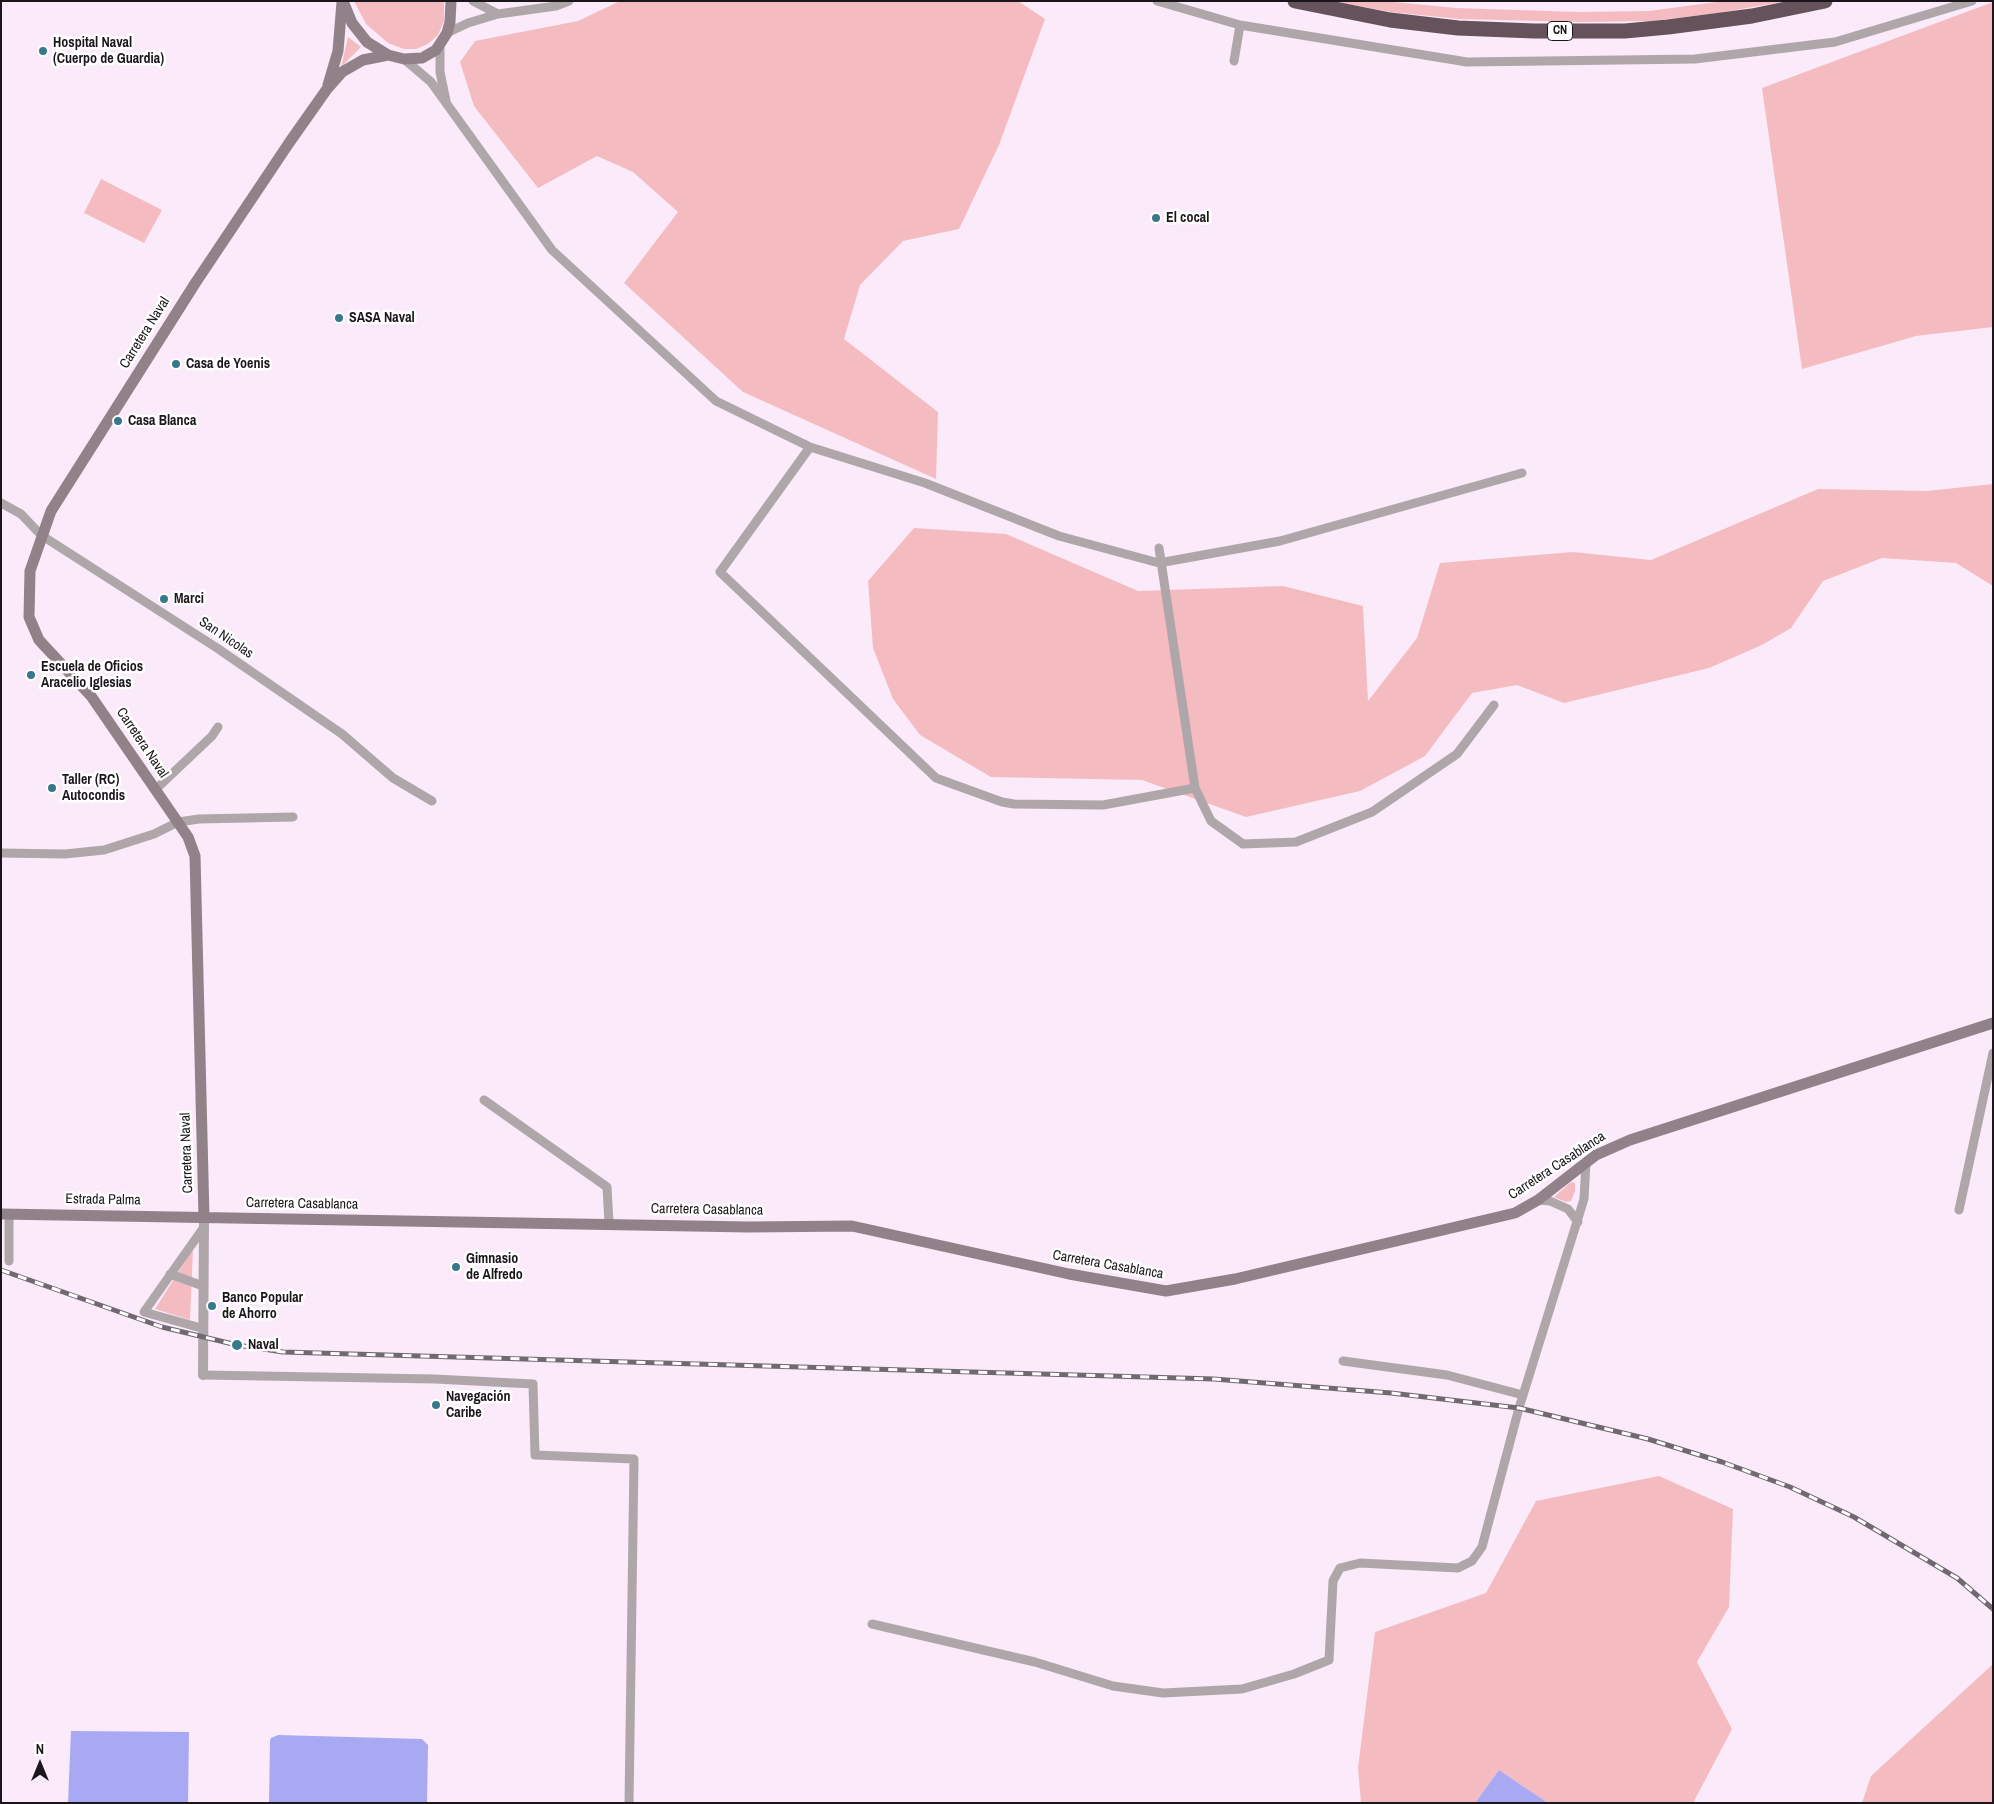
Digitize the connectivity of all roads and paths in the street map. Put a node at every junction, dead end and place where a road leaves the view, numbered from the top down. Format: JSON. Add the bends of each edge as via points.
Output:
{"nodes":[{"id":1,"x":342,"y":1,"type":"edge"},
{"id":2,"x":451,"y":1,"type":"edge"},
{"id":3,"x":473,"y":1,"type":"edge"},
{"id":4,"x":569,"y":1,"type":"edge"},
{"id":5,"x":1157,"y":1,"type":"edge"},
{"id":6,"x":1295,"y":1,"type":"edge"},
{"id":7,"x":1825,"y":1,"type":"edge"},
{"id":8,"x":1972,"y":1,"type":"edge"},
{"id":9,"x":498,"y":14,"type":"junction"},
{"id":10,"x":1240,"y":25,"type":"junction"},
{"id":11,"x":447,"y":33,"type":"junction"},
{"id":12,"x":440,"y":44,"type":"junction"},
{"id":13,"x":388,"y":55,"type":"junction"},
{"id":14,"x":404,"y":58,"type":"junction"},
{"id":15,"x":1234,"y":61,"type":"dead end"},
{"id":16,"x":327,"y":89,"type":"junction"},
{"id":17,"x":449,"y":110,"type":"junction"},
{"id":18,"x":810,"y":447,"type":"junction"},
{"id":19,"x":1522,"y":473,"type":"dead end"},
{"id":20,"x":1,"y":503,"type":"edge"},
{"id":21,"x":41,"y":535,"type":"junction"},
{"id":22,"x":1159,"y":548,"type":"dead end"},
{"id":23,"x":1160,"y":563,"type":"junction"},
{"id":24,"x":1494,"y":705,"type":"dead end"},
{"id":25,"x":218,"y":726,"type":"dead end"},
{"id":26,"x":1195,"y":788,"type":"junction"},
{"id":27,"x":155,"y":790,"type":"junction"},
{"id":28,"x":432,"y":801,"type":"dead end"},
{"id":29,"x":293,"y":816,"type":"dead end"},
{"id":30,"x":178,"y":822,"type":"junction"},
{"id":31,"x":1,"y":853,"type":"edge"},
{"id":32,"x":1993,"y":1023,"type":"edge"},
{"id":33,"x":1993,"y":1053,"type":"edge"},
{"id":34,"x":484,"y":1100,"type":"dead end"},
{"id":35,"x":1586,"y":1162,"type":"junction"},
{"id":36,"x":1538,"y":1200,"type":"junction"},
{"id":37,"x":1959,"y":1210,"type":"dead end"},
{"id":38,"x":5,"y":1214,"type":"edge"},
{"id":39,"x":204,"y":1222,"type":"junction"},
{"id":40,"x":1578,"y":1222,"type":"junction"},
{"id":41,"x":609,"y":1223,"type":"junction"},
{"id":42,"x":9,"y":1261,"type":"dead end"},
{"id":43,"x":170,"y":1274,"type":"junction"},
{"id":44,"x":203,"y":1286,"type":"junction"},
{"id":45,"x":201,"y":1328,"type":"junction"},
{"id":46,"x":1343,"y":1362,"type":"dead end"},
{"id":47,"x":203,"y":1375,"type":"joint"},
{"id":48,"x":1523,"y":1395,"type":"junction"},
{"id":49,"x":872,"y":1624,"type":"dead end"},
{"id":50,"x":629,"y":1803,"type":"edge"}],
"edges":[{"from":1,"to":13,"type":"main road","via":[[359,34]]},
{"from":1,"to":16,"type":"main road","name":"Carretera Naval","via":[[338,51]]},
{"from":2,"to":11,"type":"main road"},
{"from":3,"to":9,"type":"street"},
{"from":4,"to":9,"type":"street","via":[[556,6]]},
{"from":5,"to":10,"type":"street"},
{"from":6,"to":7,"type":"highway","number":"CN","via":[[1390,20],[1458,28],[1534,31],[1625,31],[1668,27],[1752,16]]},
{"from":8,"to":10,"type":"street","via":[[1835,42],[1695,59],[1467,62]]},
{"from":9,"to":11,"type":"street"},
{"from":10,"to":15,"type":"street"},
{"from":11,"to":12,"type":"main road"},
{"from":12,"to":14,"type":"main road","via":[[422,58]]},
{"from":12,"to":17,"type":"street","via":[[442,80]]},
{"from":13,"to":14,"type":"main road"},
{"from":13,"to":16,"type":"main road","name":"Carretera Naval","via":[[352,65]]},
{"from":14,"to":17,"type":"street","via":[[431,82]]},
{"from":16,"to":21,"type":"main road","name":"Carretera Naval","via":[[196,282],[51,511]]},
{"from":17,"to":18,"type":"street","via":[[552,250],[716,402]]},
{"from":18,"to":23,"type":"street","via":[[925,483],[1059,536]]},
{"from":18,"to":26,"type":"street","via":[[720,572],[936,778],[1014,804],[1103,805]]},
{"from":19,"to":23,"type":"street","via":[[1280,541]]},
{"from":20,"to":21,"type":"street","name":"San Nicolas","via":[[21,514]]},
{"from":21,"to":27,"type":"main road","name":"Carretera Naval","via":[[32,558],[28,585],[29,617],[33,630],[92,696]]},
{"from":21,"to":28,"type":"street","name":"San Nicolas","via":[[217,648],[342,734],[392,778]]},
{"from":22,"to":23,"type":"street"},
{"from":23,"to":26,"type":"street"},
{"from":24,"to":26,"type":"street","via":[[1457,754],[1372,812],[1296,842],[1243,844],[1210,821]]},
{"from":25,"to":27,"type":"street","via":[[212,736]]},
{"from":27,"to":30,"type":"main road","name":"Carretera Naval"},
{"from":29,"to":30,"type":"street"},
{"from":30,"to":31,"type":"street","via":[[154,834],[104,850],[64,854]]},
{"from":30,"to":39,"type":"main road","name":"Carretera Naval","via":[[195,856]]},
{"from":32,"to":35,"type":"main road","name":"Carretera Casablanca","via":[[1630,1140]]},
{"from":33,"to":37,"type":"street"},
{"from":34,"to":41,"type":"street","via":[[607,1187]]},
{"from":35,"to":36,"type":"main road","name":"Carretera Casablanca"},
{"from":35,"to":40,"type":"street","via":[[1584,1199]]},
{"from":36,"to":40,"type":"street","via":[[1568,1209]]},
{"from":36,"to":41,"type":"main road","name":"Carretera Casablanca","via":[[1515,1213],[1235,1279],[1166,1291],[1069,1274],[852,1226]]},
{"from":38,"to":39,"type":"main road","name":"Estrada Palma"},
{"from":38,"to":42,"type":"street"},
{"from":39,"to":41,"type":"main road","name":"Carretera Casablanca"},
{"from":39,"to":43,"type":"street"},
{"from":39,"to":44,"type":"street"},
{"from":40,"to":48,"type":"street"},
{"from":43,"to":44,"type":"street"},
{"from":43,"to":45,"type":"street","via":[[144,1312]]},
{"from":44,"to":45,"type":"street"},
{"from":45,"to":47,"type":"street"},
{"from":46,"to":48,"type":"street","via":[[1447,1375]]},
{"from":47,"to":50,"type":"street","via":[[532,1384],[535,1455],[634,1459]]},
{"from":48,"to":49,"type":"street","via":[[1482,1546],[1472,1561],[1458,1568],[1360,1563],[1340,1568],[1333,1581],[1329,1660],[1294,1674],[1242,1689],[1163,1693],[1114,1686],[1035,1662]]}]}
